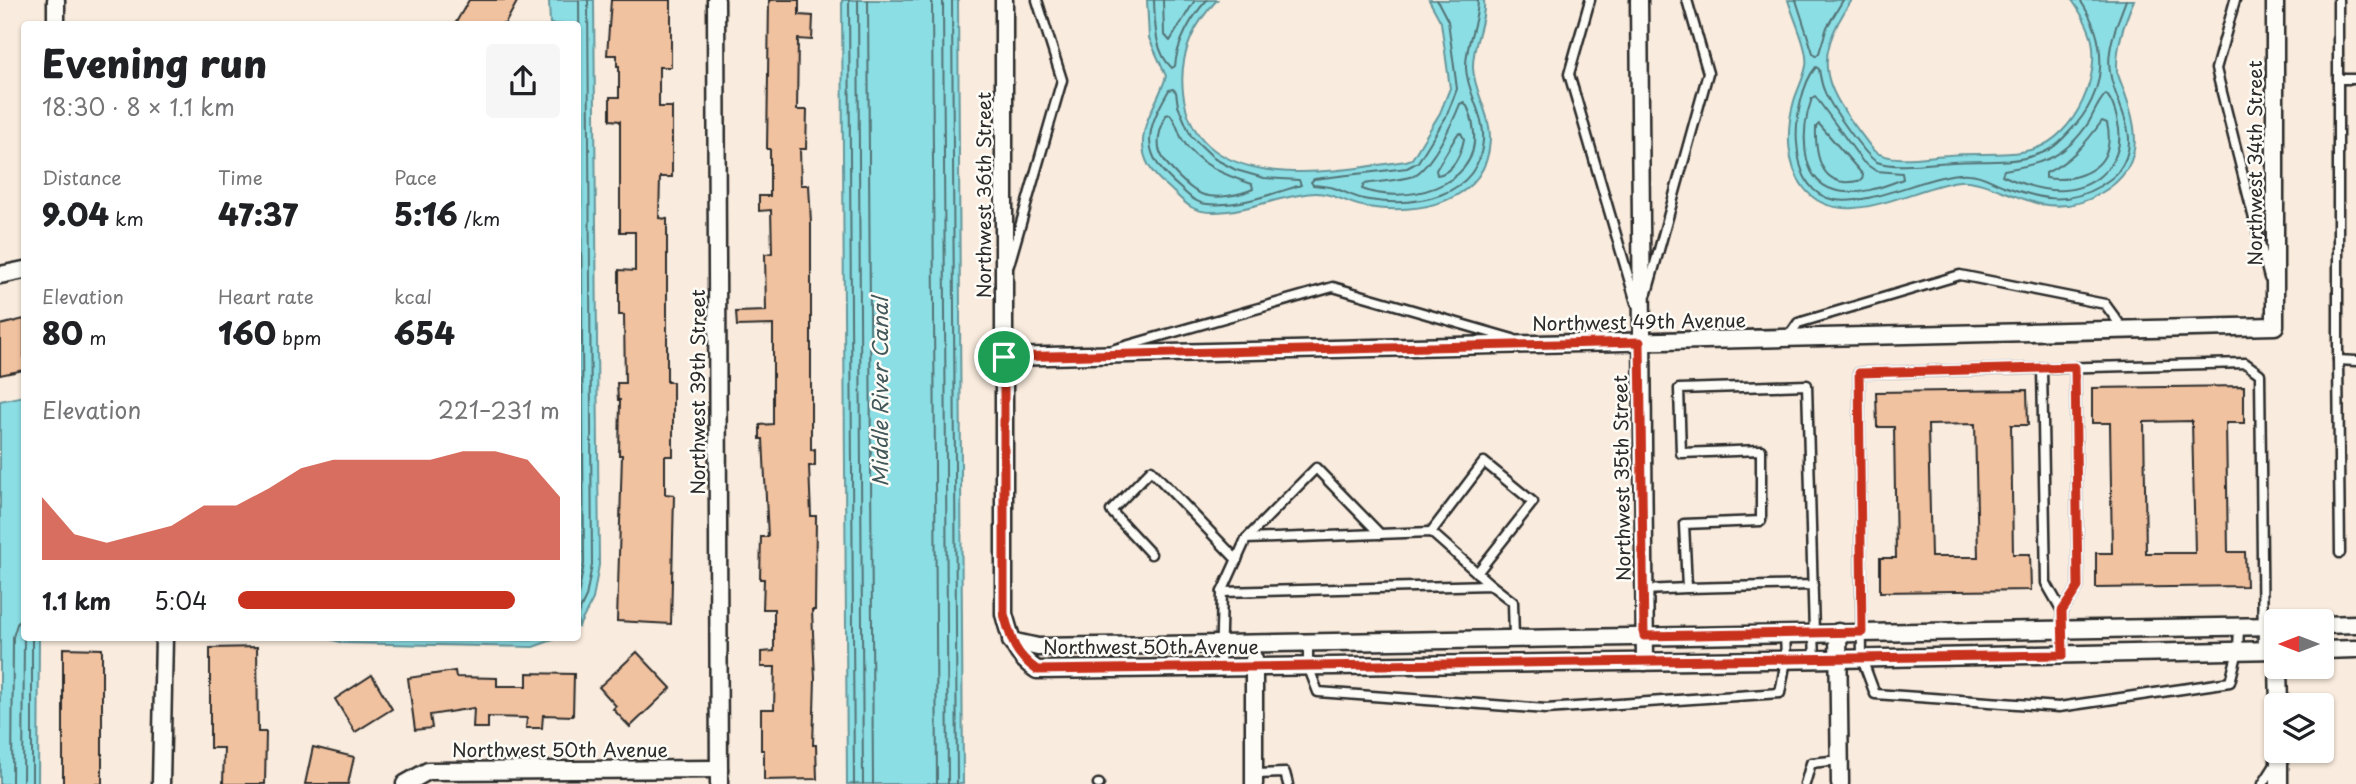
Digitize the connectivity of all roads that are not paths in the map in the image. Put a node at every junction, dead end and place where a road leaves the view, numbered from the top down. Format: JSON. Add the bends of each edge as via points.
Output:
{"nodes":[{"id":1,"x":56,"y":0,"type":"edge"},
{"id":2,"x":716,"y":0,"type":"edge"},
{"id":3,"x":1004,"y":0,"type":"edge"},
{"id":4,"x":1037,"y":0,"type":"edge"},
{"id":5,"x":1590,"y":0,"type":"edge"},
{"id":6,"x":1639,"y":0,"type":"edge"},
{"id":7,"x":1687,"y":0,"type":"edge"},
{"id":8,"x":2235,"y":0,"type":"edge"},
{"id":9,"x":2275,"y":0,"type":"edge"},
{"id":10,"x":2337,"y":0,"type":"edge"},
{"id":11,"x":56,"y":21,"type":"edge"},
{"id":12,"x":2338,"y":79,"type":"junction"},
{"id":13,"x":2356,"y":79,"type":"edge"},
{"id":14,"x":21,"y":271,"type":"edge"},
{"id":15,"x":0,"y":275,"type":"edge"},
{"id":16,"x":1004,"y":285,"type":"junction"},
{"id":17,"x":2275,"y":302,"type":"junction"},
{"id":18,"x":1640,"y":316,"type":"junction"},
{"id":19,"x":2275,"y":326,"type":"joint"},
{"id":20,"x":2124,"y":330,"type":"junction"},
{"id":21,"x":1788,"y":338,"type":"junction"},
{"id":22,"x":1640,"y":342,"type":"junction"},
{"id":23,"x":1533,"y":345,"type":"junction"},
{"id":24,"x":1092,"y":355,"type":"junction"},
{"id":25,"x":1004,"y":357,"type":"junction"},
{"id":26,"x":2339,"y":360,"type":"junction"},
{"id":27,"x":2356,"y":361,"type":"edge"},
{"id":28,"x":2075,"y":367,"type":"junction"},
{"id":29,"x":2042,"y":368,"type":"junction"},
{"id":30,"x":1431,"y":532,"type":"junction"},
{"id":31,"x":1380,"y":534,"type":"junction"},
{"id":32,"x":1246,"y":540,"type":"junction"},
{"id":33,"x":2340,"y":553,"type":"dead end"},
{"id":34,"x":1151,"y":554,"type":"dead end"},
{"id":35,"x":1237,"y":560,"type":"junction"},
{"id":36,"x":1477,"y":573,"type":"junction"},
{"id":37,"x":1491,"y":585,"type":"junction"},
{"id":38,"x":1813,"y":586,"type":"junction"},
{"id":39,"x":1687,"y":588,"type":"junction"},
{"id":40,"x":1644,"y":590,"type":"junction"},
{"id":41,"x":1222,"y":592,"type":"junction"},
{"id":42,"x":2269,"y":609,"type":"edge"},
{"id":43,"x":2062,"y":611,"type":"junction"},
{"id":44,"x":2356,"y":624,"type":"edge"},
{"id":45,"x":2334,"y":625,"type":"edge"},
{"id":46,"x":2239,"y":626,"type":"junction"},
{"id":47,"x":2264,"y":626,"type":"edge"},
{"id":48,"x":2063,"y":629,"type":"junction"},
{"id":49,"x":1838,"y":632,"type":"junction"},
{"id":50,"x":1862,"y":632,"type":"junction"},
{"id":51,"x":1786,"y":633,"type":"junction"},
{"id":52,"x":1814,"y":633,"type":"junction"},
{"id":53,"x":1644,"y":636,"type":"junction"},
{"id":54,"x":1514,"y":638,"type":"junction"},
{"id":55,"x":164,"y":641,"type":"edge"},
{"id":56,"x":1012,"y":641,"type":"junction"},
{"id":57,"x":1308,"y":642,"type":"junction"},
{"id":58,"x":1254,"y":643,"type":"junction"},
{"id":59,"x":1219,"y":644,"type":"junction"},
{"id":60,"x":2356,"y":649,"type":"edge"},
{"id":61,"x":2264,"y":650,"type":"edge"},
{"id":62,"x":2334,"y":650,"type":"edge"},
{"id":63,"x":2238,"y":651,"type":"junction"},
{"id":64,"x":2063,"y":655,"type":"junction"},
{"id":65,"x":1838,"y":659,"type":"junction"},
{"id":66,"x":1862,"y":659,"type":"junction"},
{"id":67,"x":1786,"y":660,"type":"junction"},
{"id":68,"x":1815,"y":660,"type":"junction"},
{"id":69,"x":1645,"y":662,"type":"junction"},
{"id":70,"x":1308,"y":666,"type":"junction"},
{"id":71,"x":1220,"y":667,"type":"junction"},
{"id":72,"x":1254,"y":667,"type":"junction"},
{"id":73,"x":1840,"y":760,"type":"junction"},
{"id":74,"x":2275,"y":763,"type":"edge"},
{"id":75,"x":2279,"y":763,"type":"edge"},
{"id":76,"x":719,"y":776,"type":"edge"},
{"id":77,"x":1254,"y":779,"type":"edge"},
{"id":78,"x":161,"y":784,"type":"edge"},
{"id":79,"x":405,"y":784,"type":"edge"},
{"id":80,"x":1288,"y":784,"type":"edge"},
{"id":81,"x":1805,"y":784,"type":"edge"},
{"id":82,"x":1840,"y":784,"type":"edge"},
{"id":83,"x":2263,"y":784,"type":"edge"},
{"id":84,"x":2279,"y":784,"type":"edge"}],
"edges":[{"from":1,"to":11,"type":"street"},
{"from":2,"to":76,"type":"street","name":"Northwest 39th Street"},
{"from":3,"to":16,"type":"street","name":"Northwest 36th Street"},
{"from":4,"to":16,"type":"lane","via":[[1062,80]]},
{"from":5,"to":18,"type":"lane","via":[[1569,74]]},
{"from":6,"to":18,"type":"street","name":"Northwest 35th Street"},
{"from":7,"to":18,"type":"lane","via":[[1709,73]]},
{"from":8,"to":17,"type":"lane","via":[[2216,69]]},
{"from":9,"to":17,"type":"street","name":"Northwest 34th Street"},
{"from":10,"to":12,"type":"lane"},
{"from":12,"to":13,"type":"lane"},
{"from":12,"to":26,"type":"lane"},
{"from":14,"to":15,"type":"street"},
{"from":16,"to":25,"type":"street","name":"Northwest 36th Street"},
{"from":17,"to":19,"type":"street","name":"Northwest 34th Street"},
{"from":18,"to":22,"type":"street","name":"Northwest 35th Street"},
{"from":19,"to":20,"type":"street","name":"Northwest 49th Avenue"},
{"from":20,"to":21,"type":"street","name":"Northwest 49th Avenue"},
{"from":20,"to":21,"type":"lane","via":[[2105,304],[1960,275],[1798,323]]},
{"from":21,"to":22,"type":"street","name":"Northwest 49th Avenue"},
{"from":22,"to":23,"type":"street","name":"Northwest 49th Avenue"},
{"from":22,"to":40,"type":"street","name":"Northwest 35th Street"},
{"from":23,"to":24,"type":"street","name":"Northwest 49th Avenue"},
{"from":23,"to":24,"type":"lane","via":[[1333,287]]},
{"from":24,"to":25,"type":"street","name":"Northwest 49th Avenue"},
{"from":25,"to":56,"type":"street","name":"Northwest 36th Street","via":[[1004,614]]},
{"from":26,"to":27,"type":"lane"},
{"from":26,"to":33,"type":"lane"},
{"from":28,"to":29,"type":"lane"},
{"from":28,"to":42,"type":"lane","via":[[2245,363],[2260,374]]},
{"from":28,"to":43,"type":"lane","via":[[2078,587]]},
{"from":29,"to":43,"type":"lane","via":[[2046,583]]},
{"from":29,"to":50,"type":"lane","via":[[1859,373]]},
{"from":30,"to":31,"type":"lane"},
{"from":30,"to":36,"type":"lane"},
{"from":30,"to":36,"type":"lane","via":[[1484,462],[1533,502]]},
{"from":31,"to":32,"type":"lane"},
{"from":31,"to":32,"type":"lane","via":[[1316,468]]},
{"from":32,"to":35,"type":"lane"},
{"from":34,"to":35,"type":"lane","via":[[1111,511],[1151,470]]},
{"from":35,"to":41,"type":"lane"},
{"from":36,"to":37,"type":"lane"},
{"from":37,"to":41,"type":"lane"},
{"from":37,"to":54,"type":"lane","via":[[1513,602]]},
{"from":38,"to":39,"type":"lane"},
{"from":38,"to":39,"type":"lane","via":[[1807,385],[1679,389],[1681,453],[1761,450],[1761,522],[1684,524]]},
{"from":38,"to":52,"type":"lane"},
{"from":39,"to":40,"type":"lane"},
{"from":40,"to":53,"type":"street","name":"Northwest 35th Street"},
{"from":41,"to":59,"type":"lane"},
{"from":43,"to":48,"type":"lane"},
{"from":44,"to":45,"type":"street"},
{"from":46,"to":47,"type":"street","name":"Northwest 50th Avenue"},
{"from":46,"to":48,"type":"street","name":"Northwest 50th Avenue"},
{"from":46,"to":63,"type":"lane"},
{"from":48,"to":50,"type":"street","name":"Northwest 50th Avenue"},
{"from":48,"to":64,"type":"lane"},
{"from":49,"to":50,"type":"street","name":"Northwest 50th Avenue"},
{"from":49,"to":52,"type":"street","name":"Northwest 50th Avenue"},
{"from":49,"to":65,"type":"street"},
{"from":50,"to":66,"type":"lane"},
{"from":51,"to":52,"type":"street","name":"Northwest 50th Avenue"},
{"from":51,"to":53,"type":"street","name":"Northwest 50th Avenue"},
{"from":51,"to":67,"type":"lane"},
{"from":52,"to":68,"type":"lane"},
{"from":53,"to":54,"type":"street","name":"Northwest 50th Avenue"},
{"from":53,"to":69,"type":"street","name":"Northwest 35th Street"},
{"from":54,"to":57,"type":"street","name":"Northwest 50th Avenue"},
{"from":55,"to":78,"type":"street"},
{"from":56,"to":59,"type":"street","name":"Northwest 50th Avenue","via":[[1038,647]]},
{"from":56,"to":71,"type":"street","name":"Northwest 50th Avenue","via":[[1023,660],[1037,670]]},
{"from":57,"to":58,"type":"street","name":"Northwest 50th Avenue"},
{"from":57,"to":70,"type":"lane"},
{"from":58,"to":59,"type":"street","name":"Northwest 50th Avenue"},
{"from":58,"to":72,"type":"street"},
{"from":59,"to":71,"type":"lane"},
{"from":60,"to":62,"type":"street"},
{"from":61,"to":63,"type":"street","name":"Northwest 50th Avenue"},
{"from":63,"to":64,"type":"street","name":"Northwest 50th Avenue"},
{"from":63,"to":66,"type":"lane","via":[[2230,682],[2059,707],[1875,694]]},
{"from":64,"to":66,"type":"street","name":"Northwest 50th Avenue"},
{"from":65,"to":66,"type":"street","name":"Northwest 50th Avenue"},
{"from":65,"to":68,"type":"street","name":"Northwest 50th Avenue"},
{"from":65,"to":73,"type":"street"},
{"from":67,"to":68,"type":"street","name":"Northwest 50th Avenue"},
{"from":67,"to":69,"type":"street","name":"Northwest 50th Avenue"},
{"from":67,"to":70,"type":"lane","via":[[1780,692],[1546,709],[1318,692]]},
{"from":69,"to":70,"type":"street","name":"Northwest 50th Avenue"},
{"from":70,"to":72,"type":"street","name":"Northwest 50th Avenue"},
{"from":71,"to":72,"type":"street","name":"Northwest 50th Avenue"},
{"from":72,"to":77,"type":"street"},
{"from":73,"to":81,"type":"lane","via":[[1811,763]]},
{"from":73,"to":82,"type":"street"},
{"from":74,"to":83,"type":"lane"},
{"from":75,"to":84,"type":"street"},
{"from":76,"to":79,"type":"street","name":"Northwest 50th Avenue","via":[[428,771]]},
{"from":77,"to":80,"type":"lane","via":[[1285,773]]}]}
